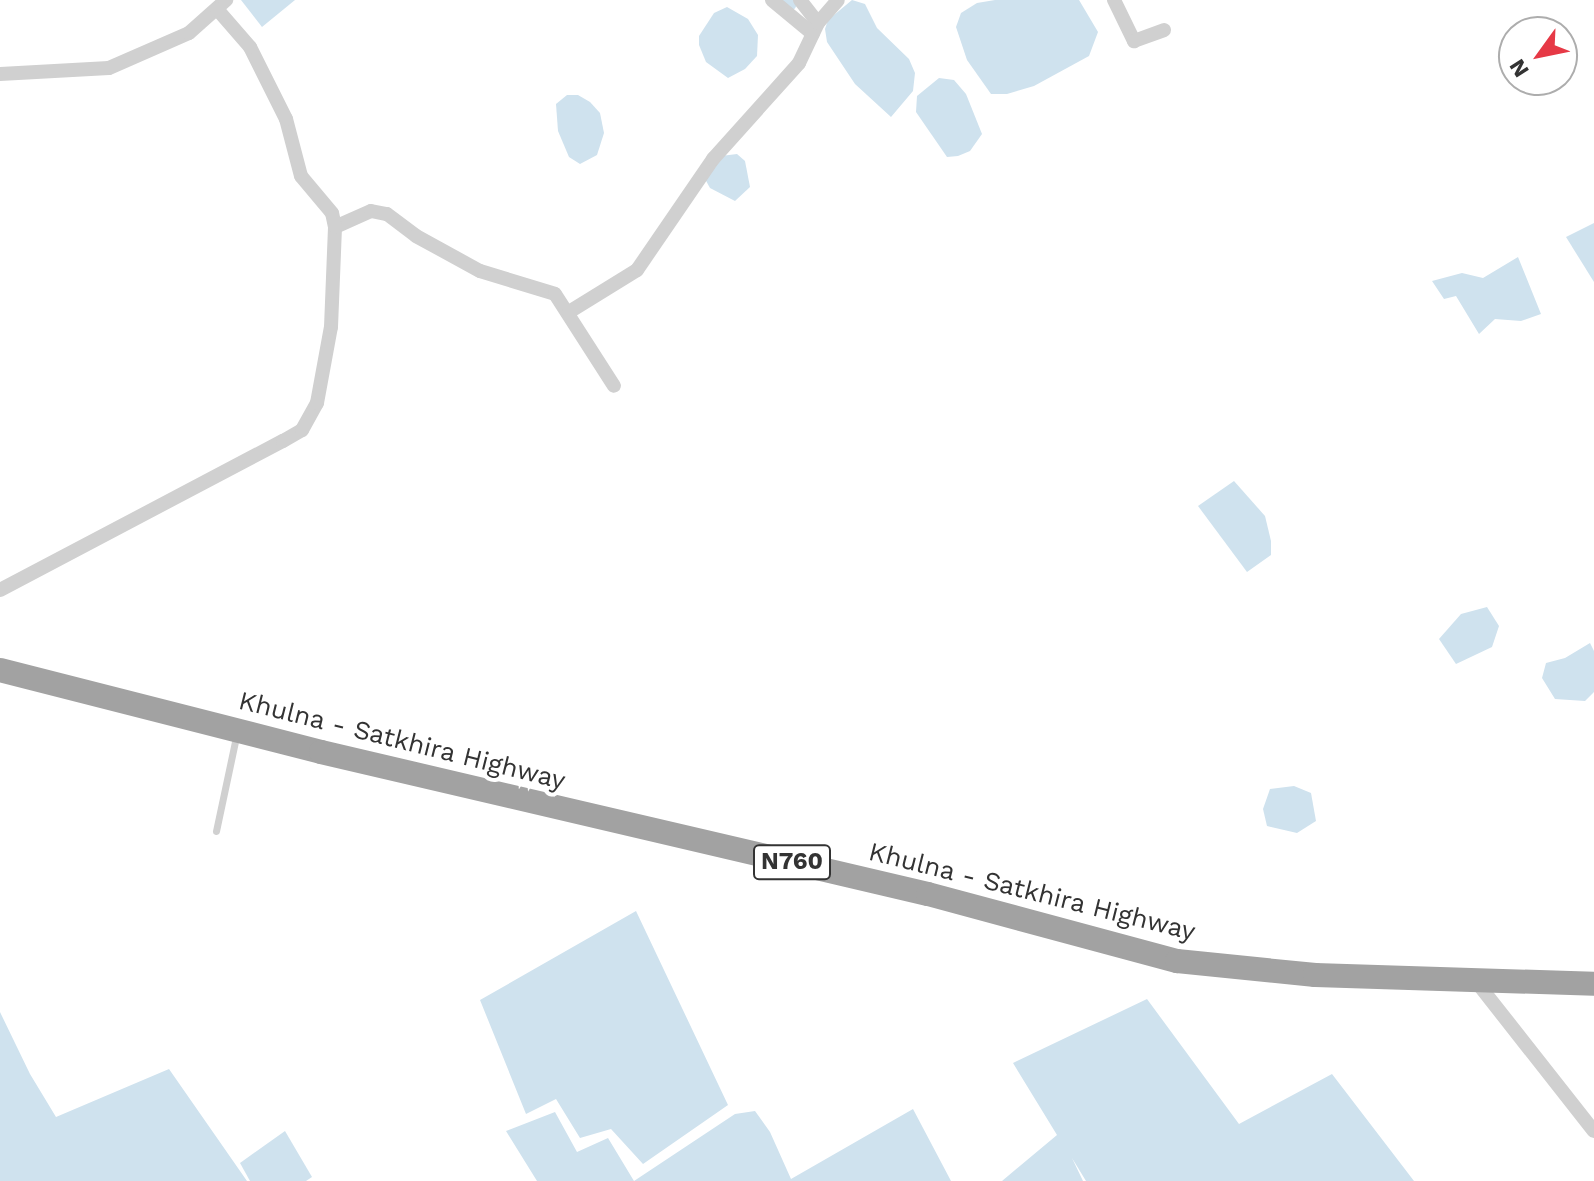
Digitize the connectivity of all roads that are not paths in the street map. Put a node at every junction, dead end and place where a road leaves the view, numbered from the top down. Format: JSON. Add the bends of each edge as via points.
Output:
{"nodes":[{"id":1,"x":772,"y":0,"type":"edge"},
{"id":2,"x":800,"y":0,"type":"edge"},
{"id":3,"x":838,"y":0,"type":"edge"},
{"id":4,"x":1114,"y":0,"type":"edge"},
{"id":5,"x":222,"y":4,"type":"edge"},
{"id":6,"x":815,"y":29,"type":"junction"},
{"id":7,"x":1164,"y":30,"type":"dead end"},
{"id":8,"x":0,"y":74,"type":"edge"},
{"id":9,"x":335,"y":227,"type":"junction"},
{"id":10,"x":569,"y":312,"type":"junction"},
{"id":11,"x":614,"y":386,"type":"dead end"},
{"id":12,"x":0,"y":590,"type":"edge"},
{"id":13,"x":0,"y":670,"type":"edge"},
{"id":14,"x":237,"y":731,"type":"junction"},
{"id":15,"x":216,"y":831,"type":"dead end"},
{"id":16,"x":1475,"y":980,"type":"junction"},
{"id":17,"x":1594,"y":984,"type":"edge"},
{"id":18,"x":1594,"y":1131,"type":"edge"}],
"edges":[{"from":1,"to":6,"type":"street"},
{"from":2,"to":6,"type":"street"},
{"from":3,"to":6,"type":"street"},
{"from":4,"to":7,"type":"street","via":[[1134,41]]},
{"from":5,"to":8,"type":"street","via":[[189,33],[109,68]]},
{"from":5,"to":9,"type":"street","via":[[286,119],[301,176],[332,213]]},
{"from":6,"to":10,"type":"street","via":[[799,63],[713,159],[637,270]]},
{"from":9,"to":10,"type":"street","via":[[371,211],[387,214],[480,271],[555,294]]},
{"from":9,"to":12,"type":"street","via":[[331,327],[317,403],[302,430]]},
{"from":10,"to":11,"type":"street"},
{"from":13,"to":14,"type":"highway","name":"Khulna - Satkhira Highway","number":"N760"},
{"from":14,"to":15,"type":"lane"},
{"from":14,"to":16,"type":"highway","name":"Khulna - Satkhira Highway","number":"N760","via":[[928,894],[1177,961],[1315,975]]},
{"from":16,"to":17,"type":"highway","name":"Khulna - Satkhira Highway","number":"N760"},
{"from":16,"to":18,"type":"street"}]}
